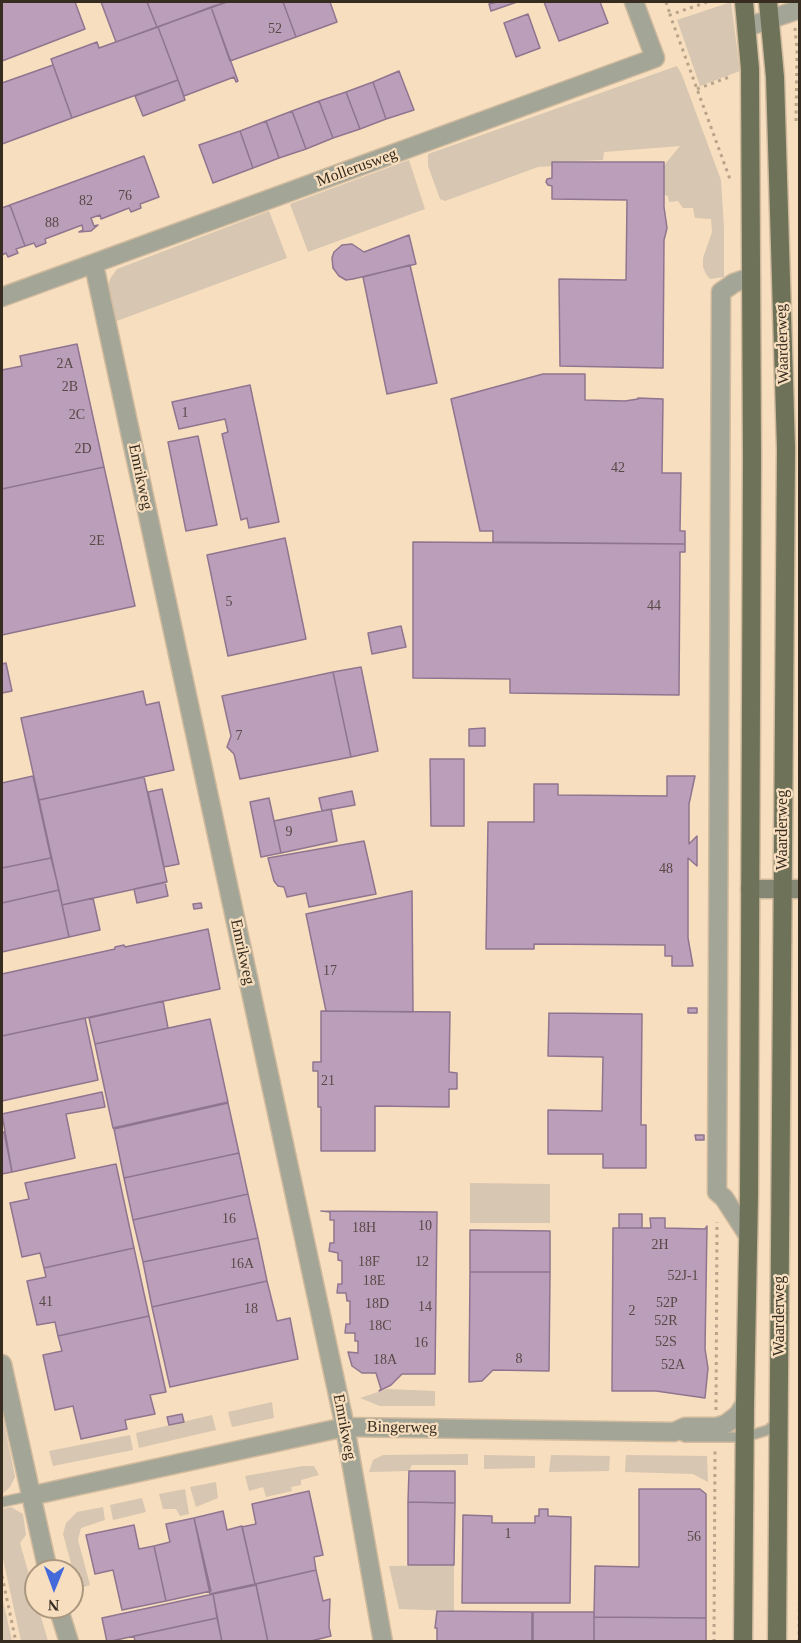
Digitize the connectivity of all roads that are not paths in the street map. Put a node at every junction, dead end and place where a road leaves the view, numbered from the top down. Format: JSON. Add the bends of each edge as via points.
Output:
{"nodes":[{"id":1,"x":634,"y":2,"type":"edge"},
{"id":2,"x":744,"y":2,"type":"edge"},
{"id":3,"x":800,"y":9,"type":"edge"},
{"id":4,"x":769,"y":10,"type":"edge"},
{"id":5,"x":747,"y":27,"type":"junction"},
{"id":6,"x":94,"y":265,"type":"junction"},
{"id":7,"x":751,"y":277,"type":"junction"},
{"id":8,"x":2,"y":297,"type":"edge"},
{"id":9,"x":750,"y":889,"type":"junction"},
{"id":10,"x":791,"y":889,"type":"edge"},
{"id":11,"x":748,"y":1235,"type":"junction"},
{"id":12,"x":2,"y":1364,"type":"edge"},
{"id":13,"x":744,"y":1404,"type":"junction"},
{"id":14,"x":779,"y":1421,"type":"junction"},
{"id":15,"x":345,"y":1427,"type":"junction"},
{"id":16,"x":674,"y":1432,"type":"junction"},
{"id":17,"x":745,"y":1437,"type":"junction"},
{"id":18,"x":30,"y":1496,"type":"junction"},
{"id":19,"x":2,"y":1502,"type":"edge"},
{"id":20,"x":45,"y":1559,"type":"edge"},
{"id":21,"x":62,"y":1619,"type":"edge"},
{"id":22,"x":69,"y":1641,"type":"edge"},
{"id":23,"x":384,"y":1641,"type":"edge"},
{"id":24,"x":743,"y":1641,"type":"edge"},
{"id":25,"x":777,"y":1641,"type":"edge"}],
"edges":[{"from":1,"to":6,"type":"street","name":"Mollerusweg","via":[[655,58]]},
{"from":2,"to":5,"type":"main road","name":"Waarderweg"},
{"from":3,"to":4,"type":"street"},
{"from":4,"to":5,"type":"street"},
{"from":4,"to":10,"type":"main road","name":"Waarderweg","via":[[775,69],[786,449]]},
{"from":5,"to":7,"type":"main road","name":"Waarderweg"},
{"from":6,"to":8,"type":"street","name":"Mollerusweg"},
{"from":6,"to":15,"type":"street","name":"Emrikweg"},
{"from":7,"to":9,"type":"main road","name":"Waarderweg"},
{"from":7,"to":11,"type":"street","via":[[721,292],[717,1192]]},
{"from":9,"to":10,"type":"street"},
{"from":9,"to":11,"type":"main road","name":"Waarderweg"},
{"from":10,"to":14,"type":"main road","name":"Waarderweg"},
{"from":11,"to":13,"type":"main road","name":"Waarderweg"},
{"from":12,"to":18,"type":"street"},
{"from":13,"to":16,"type":"street","name":"Bingerweg","via":[[726,1424],[685,1427]]},
{"from":13,"to":17,"type":"main road","name":"Waarderweg"},
{"from":14,"to":17,"type":"lane","name":"Bingerweg","via":[[768,1430]]},
{"from":14,"to":25,"type":"main road","name":"Waarderweg"},
{"from":15,"to":16,"type":"street","name":"Bingerweg"},
{"from":15,"to":18,"type":"street","name":"Bingerweg"},
{"from":15,"to":23,"type":"street","name":"Emrikweg"},
{"from":16,"to":17,"type":"lane","name":"Bingerweg","via":[[685,1437]]},
{"from":17,"to":24,"type":"main road","name":"Waarderweg"},
{"from":18,"to":19,"type":"lane"},
{"from":18,"to":20,"type":"street"},
{"from":21,"to":22,"type":"street"}]}
